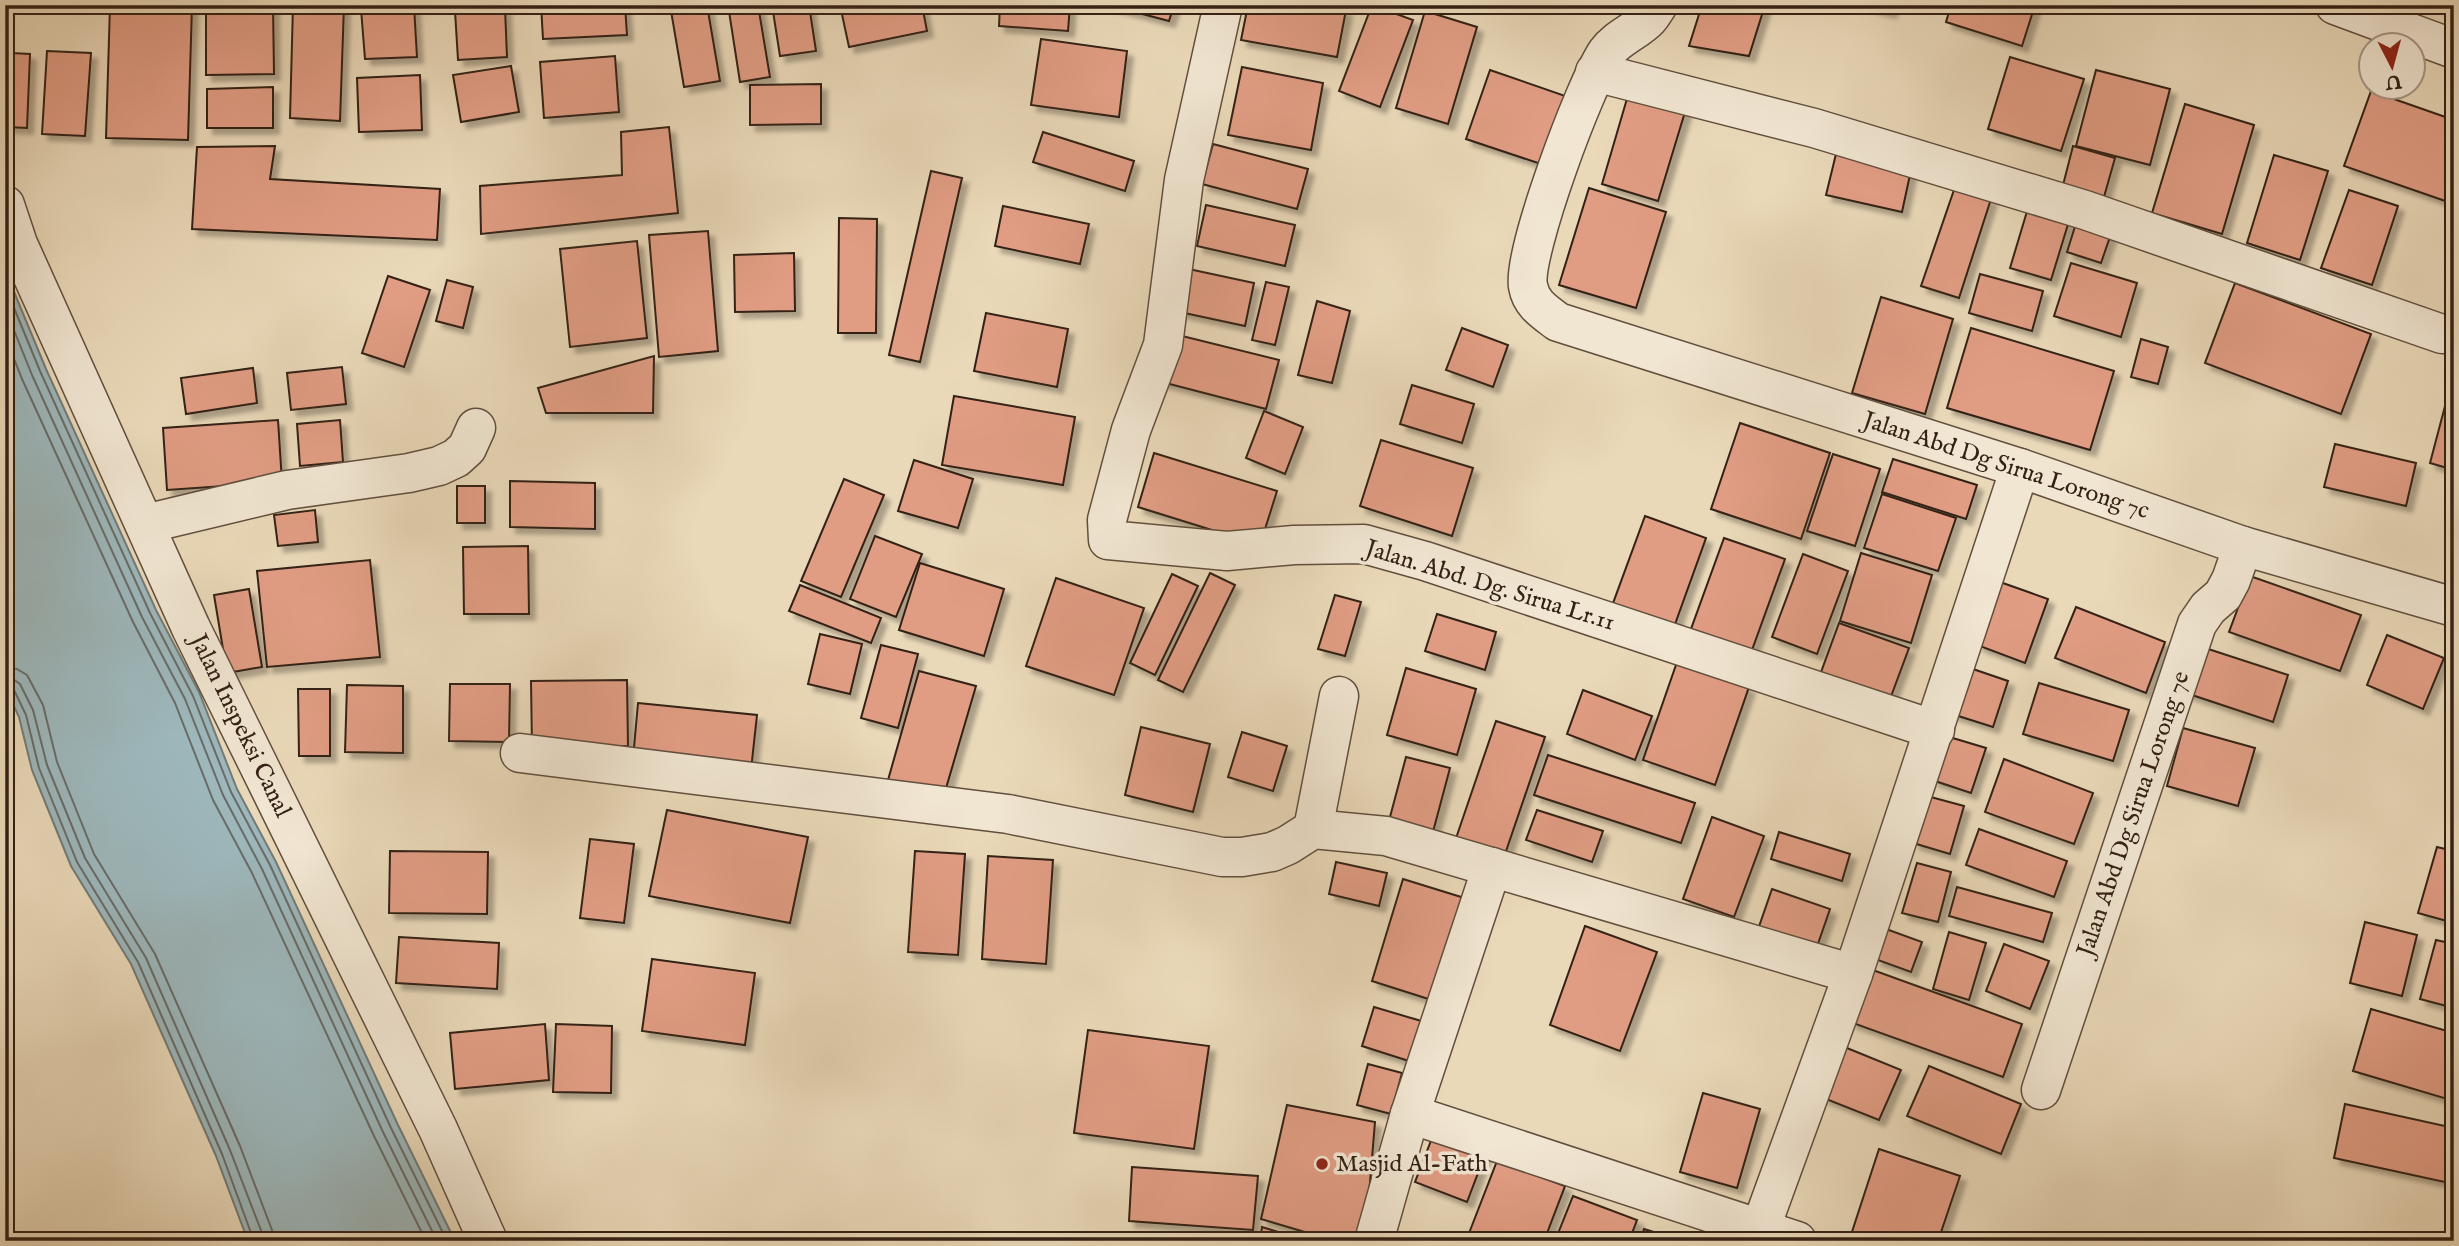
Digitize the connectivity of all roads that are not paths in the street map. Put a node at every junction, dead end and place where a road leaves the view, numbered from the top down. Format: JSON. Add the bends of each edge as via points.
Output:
{"nodes":[{"id":1,"x":1223,"y":5,"type":"edge"},
{"id":2,"x":1658,"y":5,"type":"edge"},
{"id":3,"x":2335,"y":5,"type":"edge"},
{"id":4,"x":2454,"y":49,"type":"edge"},
{"id":5,"x":1595,"y":72,"type":"junction"},
{"id":6,"x":5,"y":205,"type":"edge"},
{"id":7,"x":2442,"y":334,"type":"dead end"},
{"id":8,"x":476,"y":428,"type":"dead end"},
{"id":9,"x":2020,"y":468,"type":"junction"},
{"id":10,"x":145,"y":524,"type":"junction"},
{"id":11,"x":2244,"y":546,"type":"junction"},
{"id":12,"x":2454,"y":607,"type":"edge"},
{"id":13,"x":1339,"y":696,"type":"dead end"},
{"id":14,"x":1935,"y":730,"type":"junction"},
{"id":15,"x":520,"y":753,"type":"dead end"},
{"id":16,"x":1313,"y":829,"type":"junction"},
{"id":17,"x":1492,"y":867,"type":"junction"},
{"id":18,"x":1853,"y":974,"type":"junction"},
{"id":19,"x":2041,"y":1090,"type":"dead end"},
{"id":20,"x":1410,"y":1114,"type":"junction"},
{"id":21,"x":1760,"y":1227,"type":"junction"},
{"id":22,"x":488,"y":1241,"type":"edge"},
{"id":23,"x":1374,"y":1241,"type":"edge"},
{"id":24,"x":1797,"y":1241,"type":"edge"}],
"edges":[{"from":1,"to":14,"type":"street","name":"Jalan. Abd. Dg. Sirua Lr.11","via":[[1184,180],[1163,345],[1131,430],[1107,520],[1108,540],[1227,551],[1364,544]]},
{"from":2,"to":5,"type":"street","via":[[1648,19],[1609,49]]},
{"from":3,"to":4,"type":"street"},
{"from":5,"to":7,"type":"street","via":[[1814,128],[2072,206]]},
{"from":5,"to":9,"type":"street","name":"Jalan Abd Dg Sirua Lorong 7c","via":[[1531,254],[1527,279],[1541,310],[1559,322]]},
{"from":6,"to":10,"type":"street","name":"Jalan Inspeksi Canal"},
{"from":8,"to":10,"type":"street","via":[[467,448],[439,466],[287,490]]},
{"from":9,"to":11,"type":"street","name":"Jalan Abd Dg Sirua Lorong 7c"},
{"from":9,"to":14,"type":"street"},
{"from":10,"to":22,"type":"street","name":"Jalan Inspeksi Canal"},
{"from":11,"to":12,"type":"street","name":"Jalan Abd Dg Sirua Lorong 7c"},
{"from":11,"to":19,"type":"street","name":"Jalan Abd Dg Sirua Lorong 7e","via":[[2223,596],[2197,624]]},
{"from":13,"to":16,"type":"street"},
{"from":14,"to":18,"type":"street"},
{"from":15,"to":16,"type":"street","via":[[1008,814],[1222,857],[1272,852]]},
{"from":16,"to":17,"type":"street","via":[[1386,836]]},
{"from":17,"to":18,"type":"street"},
{"from":17,"to":20,"type":"street"},
{"from":18,"to":21,"type":"street"},
{"from":20,"to":21,"type":"street"},
{"from":20,"to":23,"type":"street"},
{"from":21,"to":24,"type":"street"}]}
